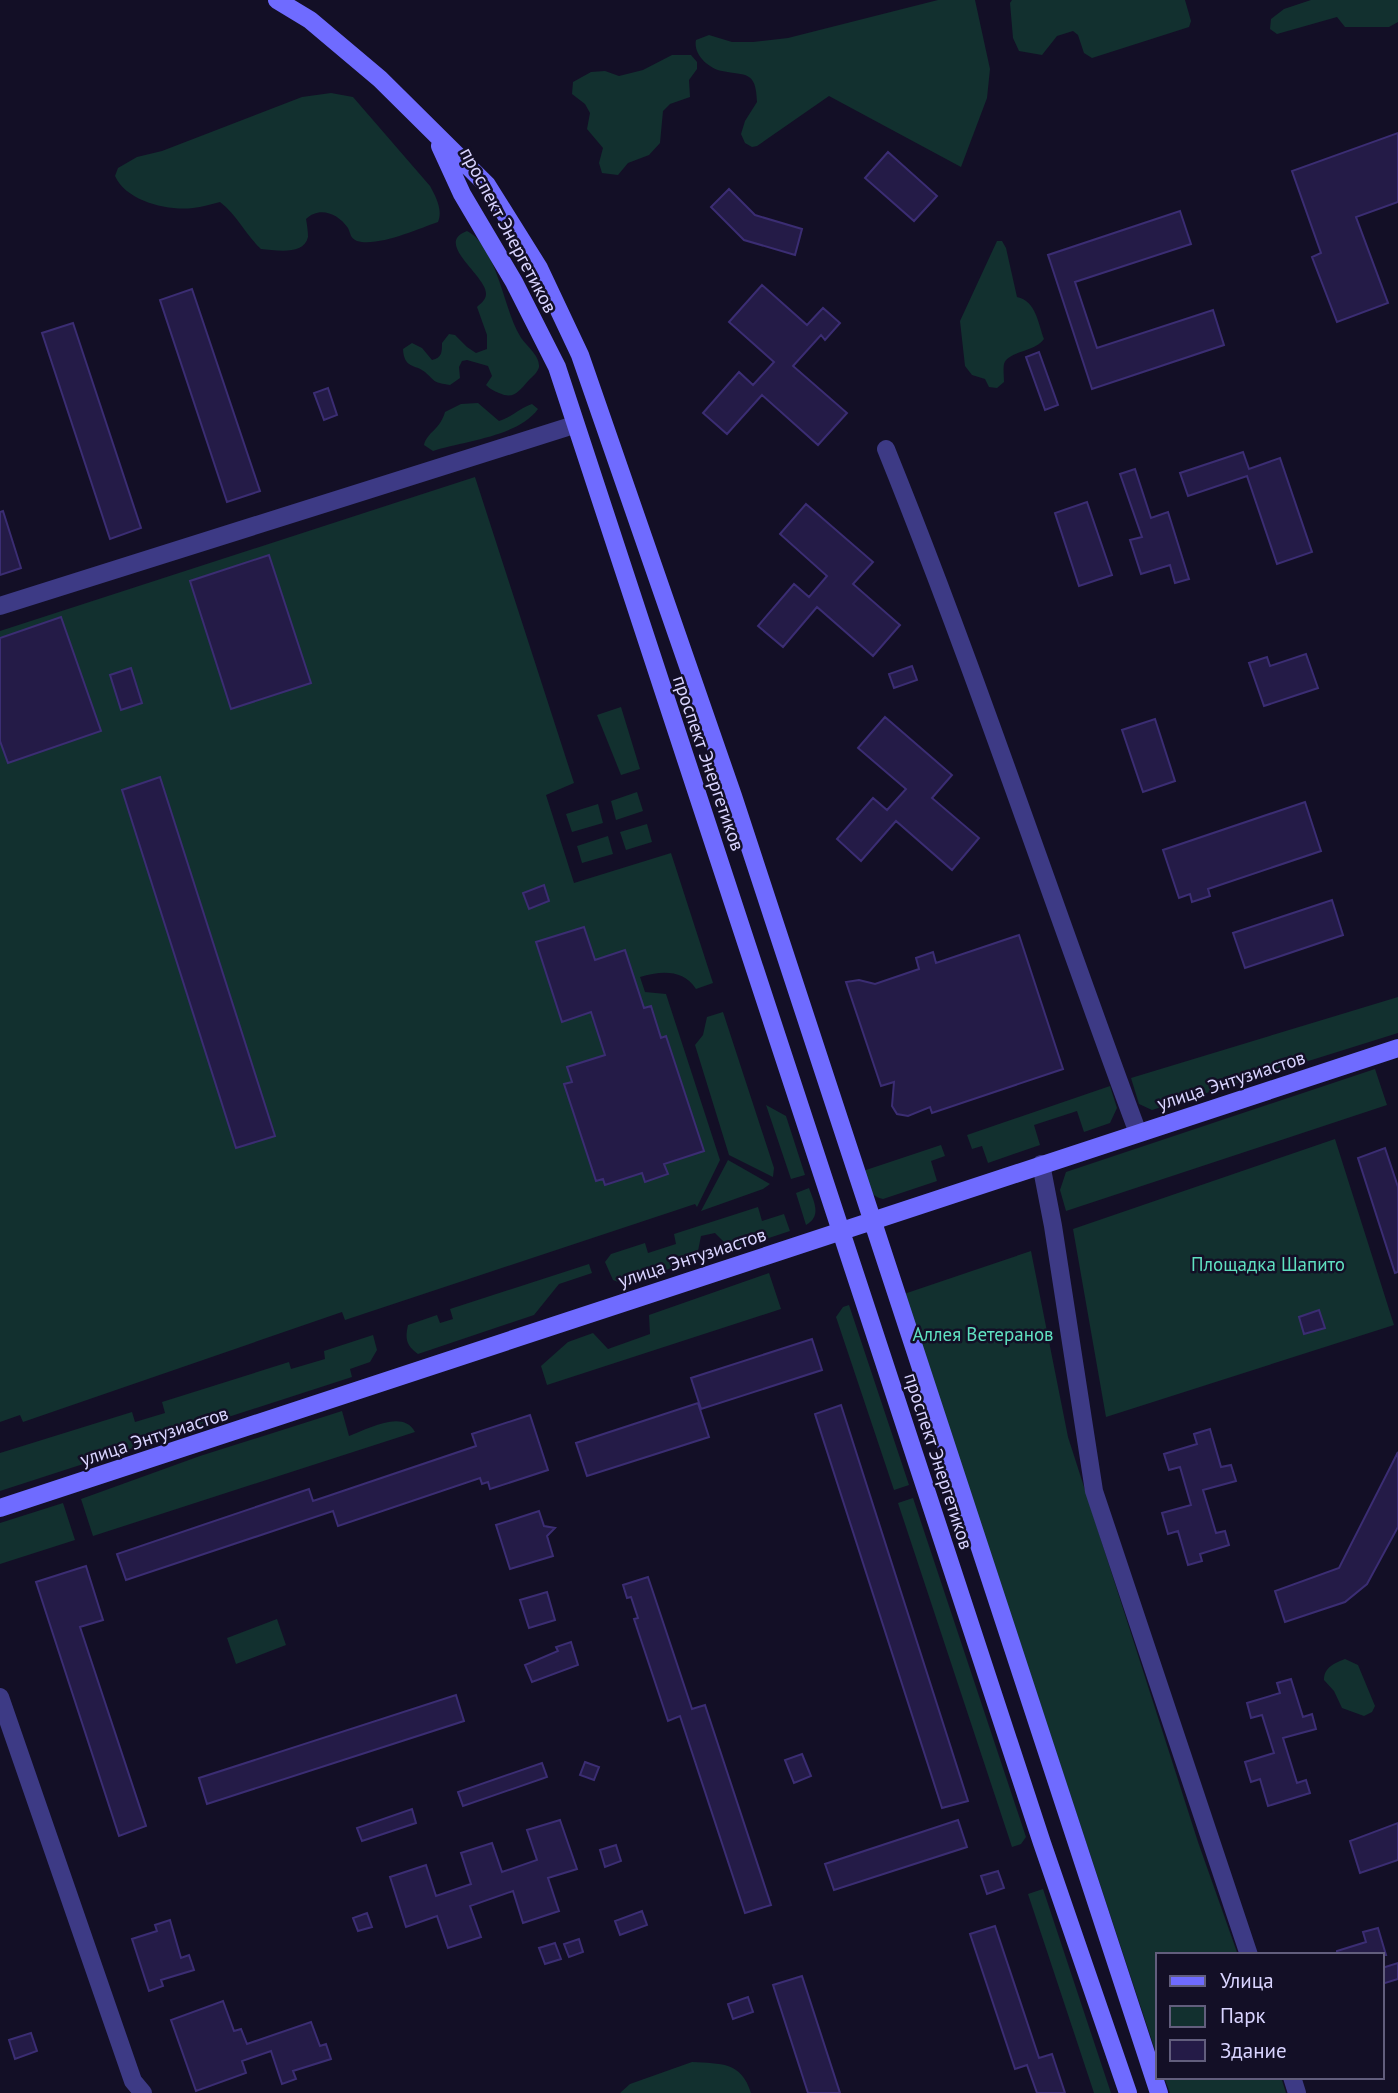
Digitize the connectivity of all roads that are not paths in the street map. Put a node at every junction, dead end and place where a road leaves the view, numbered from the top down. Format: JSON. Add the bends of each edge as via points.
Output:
{"nodes":[{"id":1,"x":277,"y":0,"type":"edge"},
{"id":2,"x":436,"y":136,"type":"junction"},
{"id":3,"x":580,"y":355,"type":"junction"},
{"id":4,"x":557,"y":367,"type":"junction"},
{"id":5,"x":574,"y":425,"type":"junction"},
{"id":6,"x":886,"y":449,"type":"dead end"},
{"id":7,"x":659,"y":582,"type":"junction"},
{"id":8,"x":629,"y":593,"type":"junction"},
{"id":9,"x":0,"y":606,"type":"edge"},
{"id":10,"x":691,"y":677,"type":"junction"},
{"id":11,"x":661,"y":686,"type":"junction"},
{"id":12,"x":733,"y":796,"type":"junction"},
{"id":13,"x":703,"y":809,"type":"junction"},
{"id":14,"x":1398,"y":1048,"type":"edge"},
{"id":15,"x":1138,"y":1133,"type":"junction"},
{"id":16,"x":1041,"y":1164,"type":"junction"},
{"id":17,"x":871,"y":1220,"type":"junction"},
{"id":18,"x":842,"y":1230,"type":"junction"},
{"id":19,"x":0,"y":1508,"type":"edge"},
{"id":20,"x":0,"y":1697,"type":"edge"},
{"id":21,"x":1248,"y":1953,"type":"edge"},
{"id":22,"x":143,"y":2093,"type":"edge"},
{"id":23,"x":1128,"y":2093,"type":"edge"},
{"id":24,"x":1159,"y":2093,"type":"edge"}],
"edges":[{"from":1,"to":2,"type":"main road","via":[[310,20],[380,79]]},
{"from":2,"to":3,"type":"main road","name":"проспект Энергетиков","via":[[487,185],[540,268]]},
{"from":2,"to":4,"type":"main road","name":"проспект Энергетиков","via":[[462,194]]},
{"from":3,"to":4,"type":"main road"},
{"from":3,"to":7,"type":"main road","name":"проспект Энергетиков"},
{"from":4,"to":5,"type":"main road","name":"проспект Энергетиков"},
{"from":5,"to":8,"type":"main road","name":"проспект Энергетиков"},
{"from":5,"to":9,"type":"street"},
{"from":6,"to":15,"type":"street","via":[[960,638]]},
{"from":7,"to":8,"type":"main road"},
{"from":7,"to":10,"type":"main road","name":"проспект Энергетиков"},
{"from":8,"to":11,"type":"main road","name":"проспект Энергетиков"},
{"from":10,"to":11,"type":"main road"},
{"from":10,"to":12,"type":"main road","name":"проспект Энергетиков"},
{"from":11,"to":13,"type":"main road","name":"проспект Энергетиков"},
{"from":12,"to":13,"type":"main road"},
{"from":12,"to":17,"type":"main road","name":"проспект Энергетиков"},
{"from":13,"to":18,"type":"main road","name":"проспект Энергетиков"},
{"from":14,"to":15,"type":"main road","name":"улица Энтузиастов"},
{"from":15,"to":16,"type":"main road","name":"улица Энтузиастов"},
{"from":16,"to":17,"type":"main road","name":"улица Энтузиастов"},
{"from":16,"to":21,"type":"street","via":[[1094,1491]]},
{"from":17,"to":18,"type":"main road","name":"улица Энтузиастов"},
{"from":17,"to":24,"type":"main road","name":"проспект Энергетиков"},
{"from":18,"to":19,"type":"main road","name":"улица Энтузиастов"},
{"from":18,"to":23,"type":"main road","name":"проспект Энергетиков"},
{"from":20,"to":22,"type":"street","via":[[132,2081]]}]}
